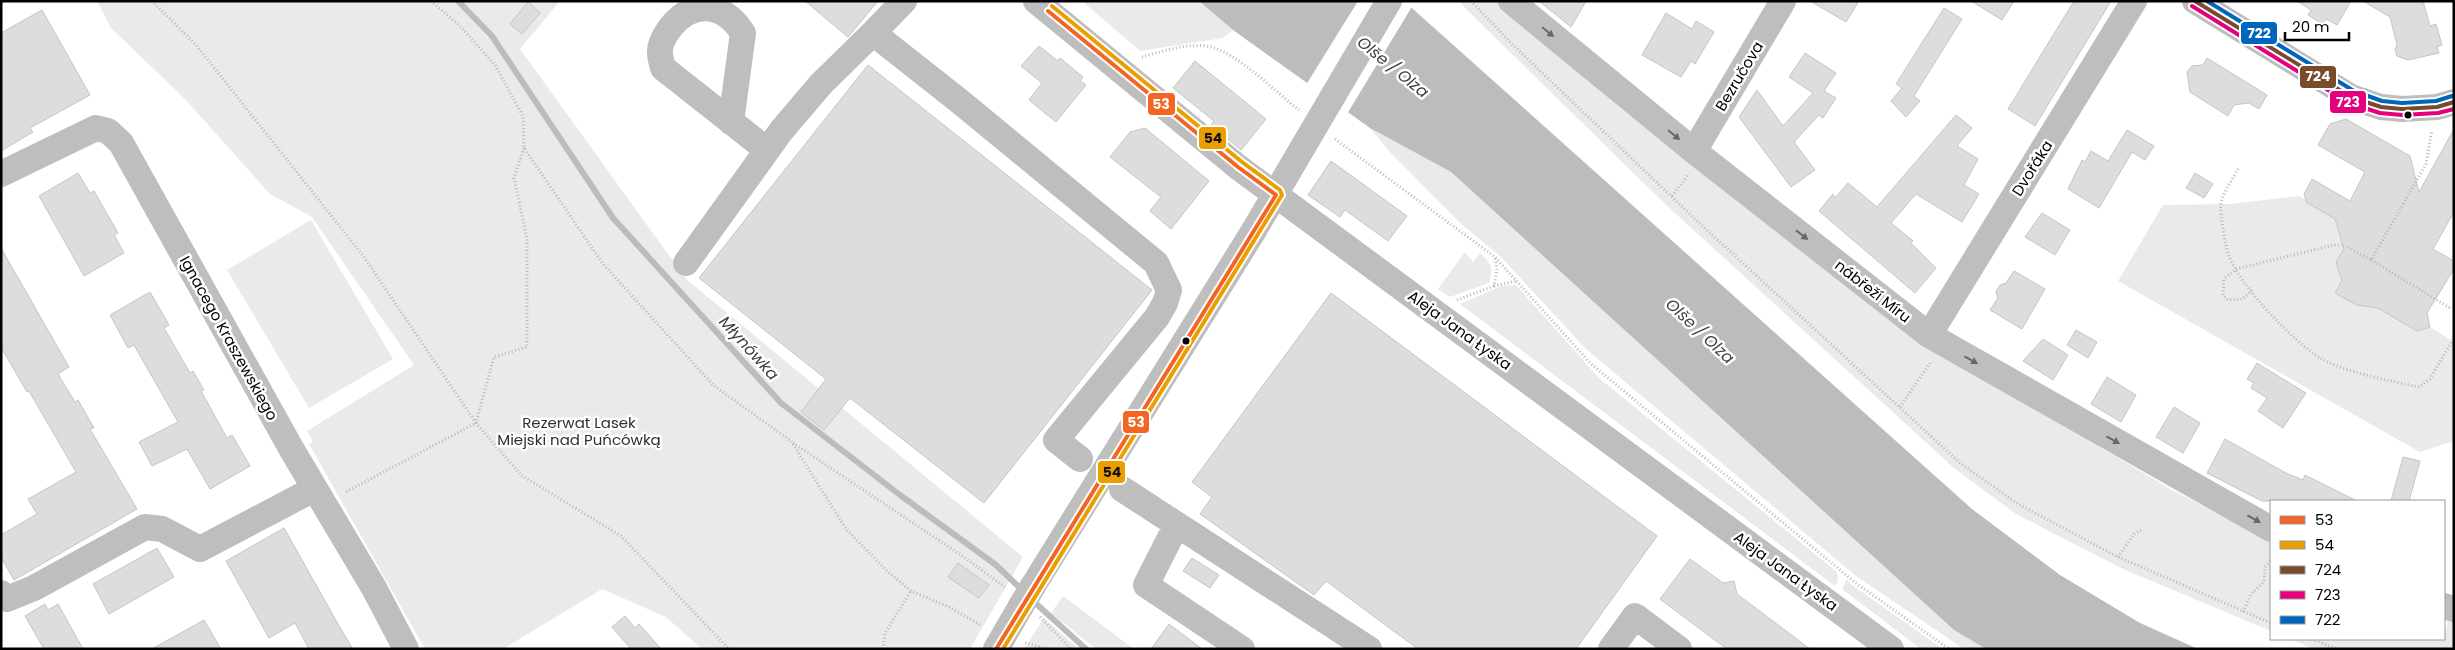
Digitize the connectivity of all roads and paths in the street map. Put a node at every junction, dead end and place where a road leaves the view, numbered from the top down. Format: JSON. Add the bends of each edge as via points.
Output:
{"nodes":[{"id":1,"x":152,"y":1,"type":"edge"},
{"id":2,"x":431,"y":1,"type":"edge"},
{"id":3,"x":904,"y":1,"type":"edge"},
{"id":4,"x":1036,"y":1,"type":"edge"},
{"id":5,"x":1389,"y":1,"type":"edge"},
{"id":6,"x":1471,"y":1,"type":"edge"},
{"id":7,"x":1511,"y":1,"type":"edge"},
{"id":8,"x":1783,"y":1,"type":"edge"},
{"id":9,"x":2134,"y":1,"type":"edge"},
{"id":10,"x":2195,"y":1,"type":"edge"},
{"id":11,"x":873,"y":33,"type":"junction"},
{"id":12,"x":1139,"y":58,"type":"dead end"},
{"id":13,"x":2445,"y":105,"type":"edge"},
{"id":14,"x":1304,"y":115,"type":"dead end"},
{"id":15,"x":731,"y":122,"type":"dead end"},
{"id":16,"x":1328,"y":134,"type":"dead end"},
{"id":17,"x":524,"y":148,"type":"junction"},
{"id":18,"x":767,"y":150,"type":"junction"},
{"id":19,"x":1694,"y":151,"type":"junction"},
{"id":20,"x":2238,"y":169,"type":"dead end"},
{"id":21,"x":1,"y":174,"type":"edge"},
{"id":22,"x":1276,"y":195,"type":"junction"},
{"id":23,"x":2343,"y":245,"type":"dead end"},
{"id":24,"x":2348,"y":247,"type":"dead end"},
{"id":25,"x":1495,"y":257,"type":"junction"},
{"id":26,"x":2370,"y":260,"type":"junction"},
{"id":27,"x":686,"y":262,"type":"dead end"},
{"id":28,"x":2236,"y":269,"type":"junction"},
{"id":29,"x":1517,"y":281,"type":"junction"},
{"id":30,"x":1494,"y":286,"type":"junction"},
{"id":31,"x":2252,"y":290,"type":"junction"},
{"id":32,"x":1452,"y":306,"type":"dead end"},
{"id":33,"x":2450,"y":308,"type":"dead end"},
{"id":34,"x":2454,"y":338,"type":"edge"},
{"id":35,"x":1936,"y":339,"type":"junction"},
{"id":36,"x":1900,"y":408,"type":"junction"},
{"id":37,"x":476,"y":423,"type":"junction"},
{"id":38,"x":791,"y":441,"type":"junction"},
{"id":39,"x":1080,"y":459,"type":"dead end"},
{"id":40,"x":1122,"y":489,"type":"dead end"},
{"id":41,"x":319,"y":496,"type":"junction"},
{"id":42,"x":1176,"y":526,"type":"junction"},
{"id":43,"x":2270,"y":528,"type":"edge"},
{"id":44,"x":2141,"y":530,"type":"dead end"},
{"id":45,"x":2118,"y":556,"type":"junction"},
{"id":46,"x":2270,"y":561,"type":"edge"},
{"id":47,"x":1842,"y":571,"type":"junction"},
{"id":48,"x":1842,"y":576,"type":"dead end"},
{"id":49,"x":910,"y":591,"type":"junction"},
{"id":50,"x":1,"y":592,"type":"edge"},
{"id":51,"x":1020,"y":593,"type":"junction"},
{"id":52,"x":2243,"y":612,"type":"junction"},
{"id":53,"x":2270,"y":623,"type":"edge"},
{"id":54,"x":2314,"y":640,"type":"edge"},
{"id":55,"x":1006,"y":644,"type":"edge"},
{"id":56,"x":406,"y":649,"type":"edge"},
{"id":57,"x":729,"y":649,"type":"edge"},
{"id":58,"x":883,"y":649,"type":"edge"},
{"id":59,"x":1048,"y":649,"type":"edge"},
{"id":60,"x":1242,"y":649,"type":"edge"},
{"id":61,"x":1369,"y":649,"type":"edge"},
{"id":62,"x":1611,"y":649,"type":"edge"},
{"id":63,"x":1679,"y":649,"type":"edge"},
{"id":64,"x":1891,"y":649,"type":"edge"},
{"id":65,"x":1949,"y":649,"type":"edge"},
{"id":66,"x":2337,"y":649,"type":"edge"}],
"edges":[{"from":1,"to":37,"type":"path","via":[[196,45],[364,257]]},
{"from":2,"to":17,"type":"path","via":[[460,26],[495,65],[523,116]]},
{"from":3,"to":11,"type":"street"},
{"from":4,"to":22,"type":"street","name":"Aleja Jana Łyska"},
{"from":5,"to":22,"type":"street","bridge":true},
{"from":6,"to":36,"type":"path","via":[[1696,220]]},
{"from":7,"to":19,"type":"street","name":"nábřeží Míru","one_way":true},
{"from":8,"to":19,"type":"street","name":"Bezručova"},
{"from":9,"to":35,"type":"street","name":"Dvořáka"},
{"from":10,"to":13,"type":"street","via":[[2350,97],[2381,107],[2402,109]]},
{"from":11,"to":18,"type":"street","via":[[821,84]]},
{"from":11,"to":39,"type":"street","via":[[1156,263],[1169,290],[1165,303],[1056,440]]},
{"from":12,"to":14,"type":"path","via":[[1190,46],[1211,47],[1235,58]]},
{"from":13,"to":26,"type":"path","via":[[2426,164]]},
{"from":15,"to":18,"type":"street"},
{"from":16,"to":25,"type":"path"},
{"from":17,"to":37,"type":"path","via":[[514,178],[527,239],[527,347],[494,357]]},
{"from":17,"to":38,"type":"path","via":[[603,264],[622,286],[713,385]]},
{"from":18,"to":27,"type":"street"},
{"from":19,"to":35,"type":"street","name":"nábřeží Míru","one_way":true},
{"from":20,"to":28,"type":"path","via":[[2221,201],[2228,256]]},
{"from":21,"to":41,"type":"street","name":"Ignacego Kraszewskiego","via":[[96,128],[108,131],[121,143]]},
{"from":22,"to":51,"type":"street"},
{"from":22,"to":64,"type":"street","name":"Aleja Jana Łyska"},
{"from":23,"to":28,"type":"path"},
{"from":24,"to":26,"type":"path"},
{"from":25,"to":29,"type":"path"},
{"from":25,"to":30,"type":"path"},
{"from":26,"to":33,"type":"path"},
{"from":28,"to":31,"type":"path"},
{"from":28,"to":31,"type":"path","via":[[2224,279],[2223,295],[2228,300],[2237,301]]},
{"from":29,"to":30,"type":"path"},
{"from":29,"to":47,"type":"path","via":[[1590,363]]},
{"from":30,"to":32,"type":"path","via":[[1458,299]]},
{"from":31,"to":34,"type":"path","via":[[2279,324],[2321,359],[2398,383],[2419,387],[2430,379]]},
{"from":35,"to":36,"type":"path"},
{"from":35,"to":43,"type":"street","name":"nábřeží Míru","one_way":true},
{"from":36,"to":45,"type":"path","via":[[1960,463],[2018,504]]},
{"from":37,"to":41,"type":"path"},
{"from":37,"to":57,"type":"path","via":[[521,475],[621,536]]},
{"from":38,"to":49,"type":"path","via":[[846,529]]},
{"from":38,"to":51,"type":"path"},
{"from":40,"to":42,"type":"street"},
{"from":41,"to":50,"type":"street","via":[[200,549],[162,529],[145,527],[34,588],[7,599]]},
{"from":41,"to":56,"type":"street","name":"Ignacego Kraszewskiego"},
{"from":42,"to":60,"type":"street","via":[[1146,585]]},
{"from":42,"to":61,"type":"street"},
{"from":44,"to":45,"type":"path","via":[[2134,534]]},
{"from":45,"to":52,"type":"path"},
{"from":46,"to":52,"type":"path","via":[[2265,567],[2264,582],[2251,594]]},
{"from":47,"to":48,"type":"path"},
{"from":47,"to":65,"type":"path"},
{"from":49,"to":55,"type":"path","via":[[949,607]]},
{"from":49,"to":58,"type":"path","via":[[885,633]]},
{"from":51,"to":55,"type":"street"},
{"from":52,"to":53,"type":"path"},
{"from":54,"to":66,"type":"path"},
{"from":55,"to":59,"type":"path"},
{"from":62,"to":63,"type":"street","via":[[1635,616]]}]}
